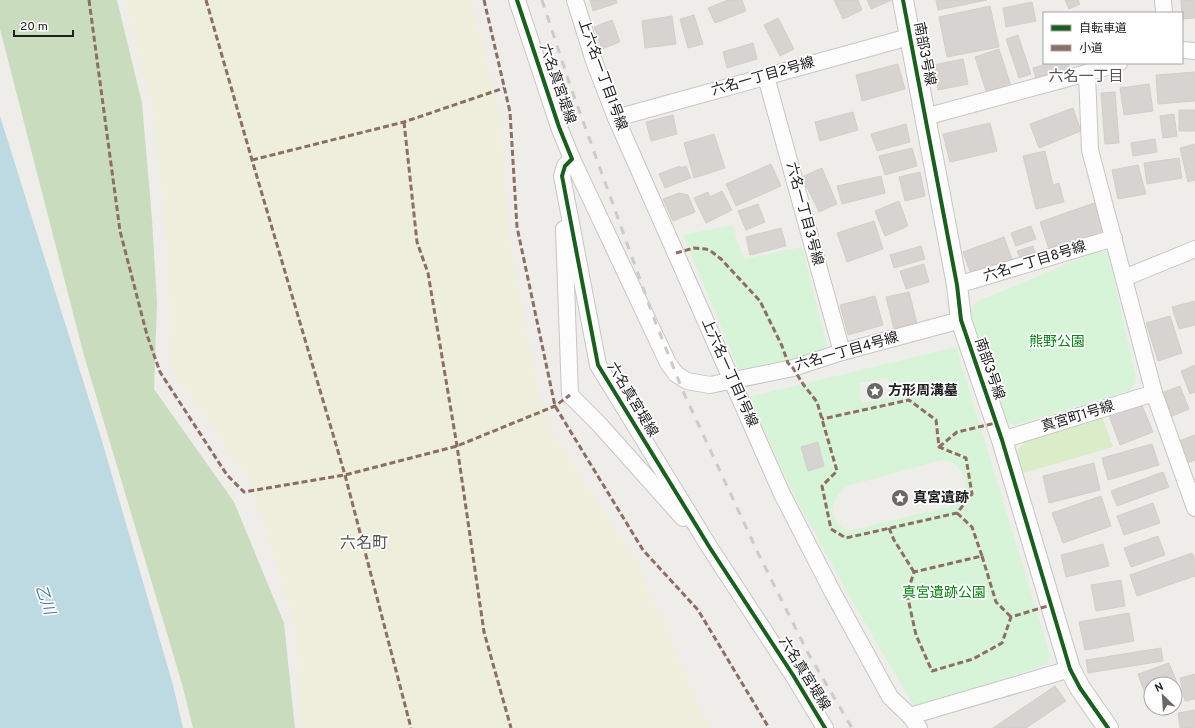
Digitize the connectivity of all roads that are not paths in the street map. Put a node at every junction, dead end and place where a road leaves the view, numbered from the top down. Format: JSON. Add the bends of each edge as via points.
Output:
{"nodes":[{"id":1,"x":517,"y":0,"type":"edge"},
{"id":2,"x":575,"y":0,"type":"edge"},
{"id":3,"x":903,"y":0,"type":"edge"},
{"id":4,"x":1163,"y":0,"type":"edge"},
{"id":5,"x":1164,"y":12,"type":"edge"},
{"id":6,"x":909,"y":37,"type":"junction"},
{"id":7,"x":1183,"y":50,"type":"edge"},
{"id":8,"x":1195,"y":51,"type":"edge"},
{"id":9,"x":1117,"y":64,"type":"edge"},
{"id":10,"x":1086,"y":73,"type":"junction"},
{"id":11,"x":766,"y":77,"type":"junction"},
{"id":12,"x":926,"y":117,"type":"junction"},
{"id":13,"x":616,"y":118,"type":"junction"},
{"id":14,"x":572,"y":159,"type":"junction"},
{"id":15,"x":562,"y":176,"type":"junction"},
{"id":16,"x":1114,"y":238,"type":"junction"},
{"id":17,"x":1195,"y":249,"type":"edge"},
{"id":18,"x":1124,"y":278,"type":"junction"},
{"id":19,"x":957,"y":285,"type":"junction"},
{"id":20,"x":961,"y":320,"type":"junction"},
{"id":21,"x":842,"y":352,"type":"junction"},
{"id":22,"x":732,"y":381,"type":"junction"},
{"id":23,"x":1154,"y":393,"type":"junction"},
{"id":24,"x":1002,"y":440,"type":"junction"},
{"id":25,"x":1194,"y":499,"type":"edge"},
{"id":26,"x":710,"y":548,"type":"junction"},
{"id":27,"x":1070,"y":669,"type":"junction"},
{"id":28,"x":914,"y":722,"type":"edge"},
{"id":29,"x":825,"y":728,"type":"edge"},
{"id":30,"x":1108,"y":728,"type":"edge"}],
"edges":[{"from":1,"to":14,"type":"street","name":"六名真宮堤線"},
{"from":2,"to":13,"type":"street","name":"上六名一丁目1号線","via":[[594,62]]},
{"from":3,"to":6,"type":"street","name":"南部3号線"},
{"from":4,"to":5,"type":"street"},
{"from":6,"to":11,"type":"street","name":"六名一丁目2号線"},
{"from":6,"to":12,"type":"street","name":"南部3号線"},
{"from":7,"to":8,"type":"street"},
{"from":9,"to":10,"type":"street"},
{"from":10,"to":12,"type":"street"},
{"from":10,"to":16,"type":"street","via":[[1090,150]]},
{"from":11,"to":13,"type":"street","name":"六名一丁目2号線"},
{"from":11,"to":21,"type":"street","name":"六名一丁目3号線"},
{"from":12,"to":19,"type":"street","name":"南部3号線"},
{"from":13,"to":22,"type":"street","name":"上六名一丁目1号線"},
{"from":14,"to":15,"type":"street","via":[[565,166]]},
{"from":14,"to":22,"type":"street","name":"六名真宮堤線","via":[[668,363],[676,374],[687,381],[710,385]]},
{"from":15,"to":26,"type":"street","name":"六名真宮堤線","via":[[598,365]]},
{"from":15,"to":26,"type":"street","via":[[570,395]]},
{"from":16,"to":18,"type":"street"},
{"from":16,"to":19,"type":"street","name":"六名一丁目8号線"},
{"from":17,"to":18,"type":"street"},
{"from":18,"to":23,"type":"street"},
{"from":19,"to":20,"type":"street","name":"南部3号線"},
{"from":20,"to":21,"type":"street","name":"六名一丁目4号線"},
{"from":20,"to":24,"type":"street","name":"南部3号線"},
{"from":21,"to":22,"type":"street","name":"六名一丁目4号線","via":[[794,368]]},
{"from":22,"to":28,"type":"street","name":"上六名一丁目1号線","via":[[782,494],[833,593],[890,697]]},
{"from":23,"to":24,"type":"street","name":"真宮町1号線"},
{"from":23,"to":25,"type":"street"},
{"from":24,"to":27,"type":"street","name":"南部3号線"},
{"from":26,"to":29,"type":"street","name":"六名真宮堤線"},
{"from":27,"to":28,"type":"street"},
{"from":27,"to":30,"type":"street","name":"南部3号線"}]}
